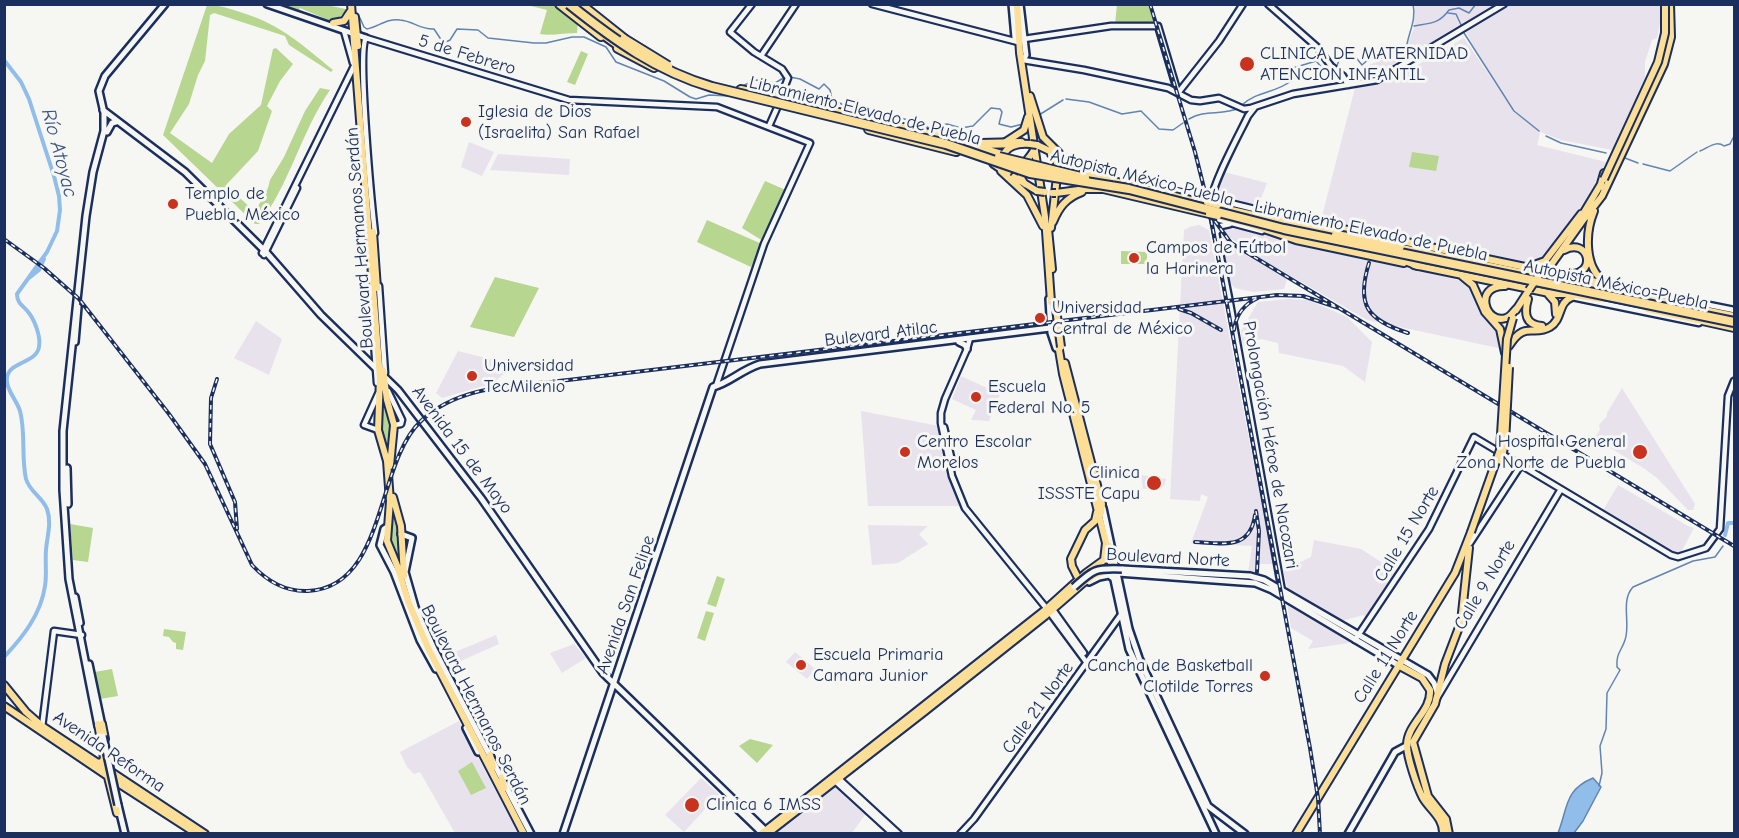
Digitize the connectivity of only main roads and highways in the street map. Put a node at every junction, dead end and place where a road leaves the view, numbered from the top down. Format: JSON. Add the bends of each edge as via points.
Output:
{"nodes":[{"id":1,"x":166,"y":4,"type":"edge"},
{"id":2,"x":267,"y":4,"type":"edge"},
{"id":3,"x":278,"y":4,"type":"edge"},
{"id":4,"x":580,"y":4,"type":"edge"},
{"id":5,"x":1012,"y":4,"type":"edge"},
{"id":6,"x":1018,"y":4,"type":"edge"},
{"id":7,"x":1667,"y":4,"type":"edge"},
{"id":8,"x":568,"y":5,"type":"edge"},
{"id":9,"x":352,"y":6,"type":"edge"},
{"id":10,"x":1017,"y":15,"type":"junction"},
{"id":11,"x":333,"y":23,"type":"junction"},
{"id":12,"x":352,"y":33,"type":"junction"},
{"id":13,"x":365,"y":39,"type":"joint"},
{"id":14,"x":354,"y":49,"type":"junction"},
{"id":15,"x":1022,"y":60,"type":"junction"},
{"id":16,"x":682,"y":74,"type":"junction"},
{"id":17,"x":1648,"y":80,"type":"junction"},
{"id":18,"x":1655,"y":84,"type":"junction"},
{"id":19,"x":1030,"y":96,"type":"junction"},
{"id":20,"x":1639,"y":98,"type":"junction"},
{"id":21,"x":356,"y":99,"type":"road end"},
{"id":22,"x":1646,"y":103,"type":"junction"},
{"id":23,"x":1028,"y":104,"type":"junction"},
{"id":24,"x":358,"y":112,"type":"junction"},
{"id":25,"x":105,"y":113,"type":"junction"},
{"id":26,"x":844,"y":121,"type":"junction"},
{"id":27,"x":116,"y":122,"type":"junction"},
{"id":28,"x":107,"y":132,"type":"junction"},
{"id":29,"x":1021,"y":143,"type":"junction"},
{"id":30,"x":1034,"y":146,"type":"junction"},
{"id":31,"x":1047,"y":150,"type":"junction"},
{"id":32,"x":998,"y":152,"type":"junction"},
{"id":33,"x":974,"y":156,"type":"junction"},
{"id":34,"x":1061,"y":157,"type":"junction"},
{"id":35,"x":1074,"y":163,"type":"junction"},
{"id":36,"x":95,"y":165,"type":"junction"},
{"id":37,"x":87,"y":167,"type":"dead end"},
{"id":38,"x":1011,"y":175,"type":"junction"},
{"id":39,"x":1603,"y":183,"type":"junction"},
{"id":40,"x":1028,"y":186,"type":"junction"},
{"id":41,"x":1103,"y":189,"type":"junction"},
{"id":42,"x":1137,"y":190,"type":"junction"},
{"id":43,"x":1066,"y":192,"type":"junction"},
{"id":44,"x":208,"y":197,"type":"junction"},
{"id":45,"x":1595,"y":206,"type":"junction"},
{"id":46,"x":1213,"y":209,"type":"junction"},
{"id":47,"x":1586,"y":210,"type":"junction"},
{"id":48,"x":1585,"y":218,"type":"junction"},
{"id":49,"x":1041,"y":222,"type":"junction"},
{"id":50,"x":1048,"y":231,"type":"junction"},
{"id":51,"x":1283,"y":232,"type":"junction"},
{"id":52,"x":1322,"y":234,"type":"junction"},
{"id":53,"x":1559,"y":254,"type":"junction"},
{"id":54,"x":1480,"y":258,"type":"junction"},
{"id":55,"x":1463,"y":260,"type":"junction"},
{"id":56,"x":1418,"y":265,"type":"junction"},
{"id":57,"x":1519,"y":265,"type":"junction"},
{"id":58,"x":1546,"y":268,"type":"junction"},
{"id":59,"x":1456,"y":273,"type":"junction"},
{"id":60,"x":1560,"y":274,"type":"junction"},
{"id":61,"x":1608,"y":284,"type":"junction"},
{"id":62,"x":1515,"y":286,"type":"junction"},
{"id":63,"x":1625,"y":288,"type":"joint"},
{"id":64,"x":1531,"y":291,"type":"junction"},
{"id":65,"x":1646,"y":292,"type":"road end"},
{"id":66,"x":1548,"y":293,"type":"junction"},
{"id":67,"x":1581,"y":295,"type":"junction"},
{"id":68,"x":1572,"y":297,"type":"junction"},
{"id":69,"x":1527,"y":299,"type":"junction"},
{"id":70,"x":1656,"y":299,"type":"junction"},
{"id":71,"x":1620,"y":301,"type":"junction"},
{"id":72,"x":1052,"y":303,"type":"junction"},
{"id":73,"x":1631,"y":303,"type":"junction"},
{"id":74,"x":1517,"y":308,"type":"junction"},
{"id":75,"x":1514,"y":318,"type":"junction"},
{"id":76,"x":1734,"y":321,"type":"edge"},
{"id":77,"x":377,"y":322,"type":"junction"},
{"id":78,"x":74,"y":328,"type":"junction"},
{"id":79,"x":1052,"y":331,"type":"junction"},
{"id":80,"x":972,"y":339,"type":"junction"},
{"id":81,"x":959,"y":342,"type":"junction"},
{"id":82,"x":1058,"y":345,"type":"junction"},
{"id":83,"x":1509,"y":346,"type":"junction"},
{"id":84,"x":967,"y":350,"type":"road end"},
{"id":85,"x":1506,"y":354,"type":"junction"},
{"id":86,"x":828,"y":357,"type":"junction"},
{"id":87,"x":1063,"y":374,"type":"junction"},
{"id":88,"x":381,"y":377,"type":"junction"},
{"id":89,"x":714,"y":388,"type":"joint"},
{"id":90,"x":1075,"y":410,"type":"junction"},
{"id":91,"x":378,"y":412,"type":"junction"},
{"id":92,"x":390,"y":412,"type":"junction"},
{"id":93,"x":393,"y":440,"type":"junction"},
{"id":94,"x":381,"y":441,"type":"junction"},
{"id":95,"x":480,"y":499,"type":"junction"},
{"id":96,"x":1099,"y":506,"type":"junction"},
{"id":97,"x":388,"y":526,"type":"junction"},
{"id":98,"x":401,"y":526,"type":"junction"},
{"id":99,"x":1473,"y":532,"type":"junction"},
{"id":100,"x":401,"y":534,"type":"junction"},
{"id":101,"x":380,"y":540,"type":"junction"},
{"id":102,"x":387,"y":541,"type":"junction"},
{"id":103,"x":1106,"y":547,"type":"junction"},
{"id":104,"x":402,"y":548,"type":"junction"},
{"id":105,"x":390,"y":549,"type":"junction"},
{"id":106,"x":403,"y":564,"type":"junction"},
{"id":107,"x":1110,"y":571,"type":"junction"},
{"id":108,"x":1077,"y":576,"type":"dead end"},
{"id":109,"x":396,"y":580,"type":"junction"},
{"id":110,"x":1048,"y":610,"type":"junction"},
{"id":111,"x":416,"y":622,"type":"junction"},
{"id":112,"x":417,"y":633,"type":"junction"},
{"id":113,"x":429,"y":653,"type":"junction"},
{"id":114,"x":1400,"y":663,"type":"junction"},
{"id":115,"x":4,"y":686,"type":"edge"},
{"id":116,"x":614,"y":687,"type":"junction"},
{"id":117,"x":1150,"y":688,"type":"junction"},
{"id":118,"x":1437,"y":695,"type":"junction"},
{"id":119,"x":456,"y":700,"type":"junction"},
{"id":120,"x":4,"y":706,"type":"edge"},
{"id":121,"x":100,"y":724,"type":"junction"},
{"id":122,"x":465,"y":726,"type":"junction"},
{"id":123,"x":42,"y":728,"type":"junction"},
{"id":124,"x":476,"y":734,"type":"junction"},
{"id":125,"x":1410,"y":745,"type":"junction"},
{"id":126,"x":490,"y":755,"type":"junction"},
{"id":127,"x":96,"y":763,"type":"junction"},
{"id":128,"x":493,"y":767,"type":"junction"},
{"id":129,"x":502,"y":777,"type":"junction"},
{"id":130,"x":112,"y":778,"type":"junction"},
{"id":131,"x":504,"y":788,"type":"junction"},
{"id":132,"x":511,"y":798,"type":"junction"},
{"id":133,"x":118,"y":809,"type":"junction"},
{"id":134,"x":1209,"y":809,"type":"junction"},
{"id":135,"x":765,"y":833,"type":"edge"},
{"id":136,"x":123,"y":834,"type":"edge"},
{"id":137,"x":197,"y":834,"type":"edge"},
{"id":138,"x":205,"y":834,"type":"edge"},
{"id":139,"x":526,"y":834,"type":"edge"},
{"id":140,"x":564,"y":834,"type":"edge"},
{"id":141,"x":1216,"y":834,"type":"edge"},
{"id":142,"x":1245,"y":834,"type":"edge"},
{"id":143,"x":1295,"y":834,"type":"edge"},
{"id":144,"x":1348,"y":834,"type":"edge"},
{"id":145,"x":1443,"y":834,"type":"edge"},
{"id":146,"x":1449,"y":834,"type":"edge"}],
"edges":[{"from":1,"to":25,"type":"main road","via":[[105,76],[99,91]]},
{"from":2,"to":12,"type":"main road"},
{"from":3,"to":11,"type":"main road"},
{"from":4,"to":16,"type":"highway","bridge":true,"via":[[624,39]]},
{"from":5,"to":10,"type":"main road"},
{"from":6,"to":10,"type":"main road"},
{"from":7,"to":17,"type":"main road","via":[[1662,40]]},
{"from":7,"to":18,"type":"main road","via":[[1670,43]]},
{"from":7,"to":39,"type":"main road","bridge":true,"via":[[1658,62]]},
{"from":8,"to":16,"type":"highway","name":"Libramiento Elevado de Puebla","bridge":true,"via":[[635,51]]},
{"from":8,"to":26,"type":"highway","name":"Autopista México-Puebla","via":[[619,46],[681,78],[721,92]]},
{"from":8,"to":32,"type":"highway","name":"Autopista México-Puebla","via":[[636,50],[701,80]]},
{"from":8,"to":51,"type":"highway","name":"Libramiento Elevado de Puebla","bridge":true,"via":[[630,50],[712,87],[958,147],[1029,173],[1129,189]]},
{"from":9,"to":11,"type":"main road","via":[[344,21]]},
{"from":9,"to":12,"type":"main road"},
{"from":10,"to":15,"type":"main road"},
{"from":11,"to":12,"type":"main road"},
{"from":12,"to":13,"type":"main road"},
{"from":12,"to":14,"type":"main road"},
{"from":13,"to":14,"type":"main road"},
{"from":14,"to":24,"type":"main road"},
{"from":14,"to":77,"type":"main road","via":[[365,121],[379,302]]},
{"from":15,"to":19,"type":"main road"},
{"from":15,"to":23,"type":"main road"},
{"from":16,"to":52,"type":"highway","name":"Libramiento Elevado de Puebla","bridge":true,"via":[[725,88],[952,141],[1034,170],[1121,185]]},
{"from":17,"to":18,"type":"main road"},
{"from":17,"to":20,"type":"main road"},
{"from":18,"to":22,"type":"main road"},
{"from":19,"to":34,"type":"main road","via":[[1043,136]]},
{"from":19,"to":50,"type":"main road"},
{"from":20,"to":22,"type":"main road"},
{"from":20,"to":39,"type":"main road"},
{"from":21,"to":24,"type":"main road"},
{"from":22,"to":45,"type":"main road"},
{"from":23,"to":30,"type":"main road"},
{"from":23,"to":32,"type":"main road","via":[[1024,130]]},
{"from":24,"to":77,"type":"main road"},
{"from":25,"to":27,"type":"main road","name":"Avenida 15 de Mayo"},
{"from":25,"to":28,"type":"main road"},
{"from":25,"to":36,"type":"main road"},
{"from":25,"to":44,"type":"main road","name":"Avenida 15 de Mayo","via":[[176,164]]},
{"from":26,"to":32,"type":"highway","name":"Autopista México-Puebla"},
{"from":26,"to":33,"type":"highway"},
{"from":27,"to":28,"type":"main road"},
{"from":27,"to":44,"type":"main road","name":"Avenida 15 de Mayo"},
{"from":28,"to":78,"type":"main road","via":[[88,217]]},
{"from":29,"to":30,"type":"main road"},
{"from":29,"to":32,"type":"highway"},
{"from":29,"to":38,"type":"main road","via":[[1003,155],[1002,161]]},
{"from":30,"to":31,"type":"main road"},
{"from":30,"to":40,"type":"main road","via":[[1020,169]]},
{"from":30,"to":50,"type":"main road"},
{"from":31,"to":34,"type":"main road"},
{"from":31,"to":50,"type":"main road","via":[[1058,168]]},
{"from":32,"to":42,"type":"highway","name":"Autopista México-Puebla","bridge":true},
{"from":33,"to":38,"type":"highway"},
{"from":33,"to":49,"type":"main road","via":[[1017,184]]},
{"from":34,"to":35,"type":"main road"},
{"from":35,"to":42,"type":"main road"},
{"from":35,"to":43,"type":"main road","via":[[1080,178]]},
{"from":36,"to":37,"type":"main road"},
{"from":36,"to":78,"type":"main road"},
{"from":38,"to":40,"type":"main road"},
{"from":38,"to":49,"type":"main road","via":[[1034,200]]},
{"from":39,"to":47,"type":"main road"},
{"from":39,"to":48,"type":"main road"},
{"from":40,"to":43,"type":"main road","bridge":true,"via":[[1037,191]]},
{"from":41,"to":42,"type":"main road"},
{"from":41,"to":43,"type":"main road"},
{"from":41,"to":50,"type":"main road","via":[[1068,199]]},
{"from":42,"to":46,"type":"highway","name":"Autopista México-Puebla"},
{"from":44,"to":88,"type":"main road","name":"Avenida 15 de Mayo"},
{"from":45,"to":48,"type":"main road"},
{"from":45,"to":61,"type":"main road","via":[[1589,228],[1590,261],[1596,274]]},
{"from":46,"to":51,"type":"main road"},
{"from":46,"to":54,"type":"main road","via":[[1291,219]]},
{"from":46,"to":55,"type":"highway","name":"Autopista México-Puebla"},
{"from":46,"to":71,"type":"highway","name":"Autopista México-Puebla","via":[[1285,230]]},
{"from":47,"to":57,"type":"main road","via":[[1545,261]]},
{"from":47,"to":58,"type":"main road"},
{"from":48,"to":53,"type":"main road"},
{"from":49,"to":50,"type":"main road"},
{"from":50,"to":72,"type":"main road"},
{"from":50,"to":72,"type":"main road"},
{"from":51,"to":56,"type":"main road"},
{"from":51,"to":56,"type":"highway","bridge":true},
{"from":51,"to":76,"type":"highway","name":"Libramiento Elevado de Puebla","bridge":true},
{"from":52,"to":55,"type":"highway","bridge":true,"via":[[1355,237]]},
{"from":52,"to":76,"type":"highway","name":"Libramiento Elevado de Puebla","bridge":true},
{"from":53,"to":58,"type":"main road"},
{"from":53,"to":60,"type":"main road","via":[[1575,247],[1587,259],[1580,273]]},
{"from":54,"to":55,"type":"main road"},
{"from":54,"to":57,"type":"main road"},
{"from":55,"to":70,"type":"highway","name":"Autopista México-Puebla"},
{"from":56,"to":59,"type":"main road"},
{"from":57,"to":60,"type":"main road"},
{"from":58,"to":64,"type":"main road","bridge":true},
{"from":59,"to":62,"type":"main road"},
{"from":59,"to":85,"type":"main road","bridge":true,"via":[[1473,285],[1485,312],[1501,331]]},
{"from":60,"to":61,"type":"main road"},
{"from":61,"to":63,"type":"main road"},
{"from":62,"to":66,"type":"main road"},
{"from":62,"to":74,"type":"main road","via":[[1493,288],[1485,303],[1490,314],[1499,318],[1508,317]]},
{"from":63,"to":70,"type":"highway"},
{"from":64,"to":69,"type":"main road"},
{"from":64,"to":74,"type":"main road"},
{"from":65,"to":70,"type":"highway"},
{"from":66,"to":67,"type":"highway"},
{"from":66,"to":68,"type":"main road"},
{"from":66,"to":69,"type":"main road","via":[[1556,309],[1554,318],[1546,325],[1537,326],[1528,320]]},
{"from":67,"to":68,"type":"highway"},
{"from":67,"to":71,"type":"highway"},
{"from":68,"to":83,"type":"main road","via":[[1562,304],[1552,326],[1520,333]]},
{"from":69,"to":75,"type":"main road"},
{"from":70,"to":76,"type":"highway","name":"Autopista México-Puebla"},
{"from":71,"to":73,"type":"highway","name":"Autopista México-Puebla"},
{"from":72,"to":79,"type":"main road","bridge":true},
{"from":72,"to":82,"type":"main road","bridge":true},
{"from":73,"to":76,"type":"highway","name":"Autopista México-Puebla"},
{"from":73,"to":76,"type":"highway","bridge":true},
{"from":74,"to":75,"type":"main road"},
{"from":75,"to":83,"type":"main road","bridge":true},
{"from":75,"to":85,"type":"main road","bridge":true},
{"from":77,"to":88,"type":"main road","name":"Boulevard Hermanos Serdán"},
{"from":78,"to":121,"type":"main road","via":[[63,431],[69,579]]},
{"from":79,"to":80,"type":"main road","name":"Bulevard Atilac"},
{"from":79,"to":82,"type":"main road"},
{"from":79,"to":87,"type":"main road"},
{"from":80,"to":81,"type":"main road"},
{"from":80,"to":86,"type":"main road","name":"Bulevard Atilac"},
{"from":81,"to":84,"type":"main road"},
{"from":81,"to":86,"type":"main road"},
{"from":82,"to":87,"type":"main road"},
{"from":82,"to":90,"type":"main road"},
{"from":83,"to":99,"type":"main road","bridge":true,"via":[[1504,451]]},
{"from":85,"to":99,"type":"main road","bridge":true,"via":[[1501,445]]},
{"from":86,"to":89,"type":"main road","name":"Bulevard Atilac","via":[[760,364]]},
{"from":87,"to":90,"type":"main road"},
{"from":88,"to":91,"type":"main road","name":"Boulevard Hermanos Serdán"},
{"from":88,"to":92,"type":"main road","name":"Boulevard Hermanos Serdán"},
{"from":88,"to":95,"type":"main road","name":"Avenida 15 de Mayo"},
{"from":89,"to":116,"type":"main road","name":"Avenida San Felipe"},
{"from":90,"to":96,"type":"main road"},
{"from":91,"to":92,"type":"main road"},
{"from":91,"to":94,"type":"main road","name":"Boulevard Hermanos Serdán"},
{"from":92,"to":93,"type":"main road","name":"Boulevard Hermanos Serdán"},
{"from":93,"to":94,"type":"main road"},
{"from":93,"to":98,"type":"main road","name":"Boulevard Hermanos Serdán","via":[[391,480]]},
{"from":94,"to":97,"type":"main road","name":"Boulevard Hermanos Serdán","via":[[387,460]]},
{"from":95,"to":116,"type":"main road","name":"Avenida 15 de Mayo","via":[[578,643]]},
{"from":95,"to":116,"type":"main road","name":"Avenida 15 de Mayo"},
{"from":96,"to":103,"type":"main road"},
{"from":96,"to":107,"type":"main road"},
{"from":96,"to":108,"type":"main road","via":[[1094,522],[1085,530],[1071,559]]},
{"from":96,"to":117,"type":"main road","via":[[1129,629]]},
{"from":97,"to":98,"type":"main road","via":[[394,520]]},
{"from":97,"to":101,"type":"main road"},
{"from":97,"to":102,"type":"main road","name":"Boulevard Hermanos Serdán"},
{"from":98,"to":100,"type":"main road","name":"Boulevard Hermanos Serdán"},
{"from":99,"to":114,"type":"main road","name":"Calle 11 Norte","via":[[1455,573]]},
{"from":99,"to":118,"type":"main road","name":"Calle 9 Norte","via":[[1461,622]]},
{"from":100,"to":104,"type":"main road","name":"Boulevard Hermanos Serdán"},
{"from":100,"to":106,"type":"main road","via":[[412,537]]},
{"from":101,"to":102,"type":"main road"},
{"from":101,"to":109,"type":"main road"},
{"from":102,"to":105,"type":"main road","name":"Boulevard Hermanos Serdán"},
{"from":103,"to":107,"type":"main road"},
{"from":103,"to":110,"type":"main road","via":[[1103,562]]},
{"from":104,"to":105,"type":"main road","via":[[398,552]]},
{"from":104,"to":106,"type":"main road","name":"Boulevard Hermanos Serdán"},
{"from":105,"to":106,"type":"main road","name":"Boulevard Hermanos Serdán"},
{"from":106,"to":109,"type":"main road"},
{"from":106,"to":111,"type":"main road","name":"Boulevard Hermanos Serdán","via":[[408,601]]},
{"from":106,"to":119,"type":"main road","name":"Boulevard Hermanos Serdán","via":[[422,629]]},
{"from":107,"to":110,"type":"main road"},
{"from":107,"to":110,"type":"main road","name":"Boulevard Norte","via":[[1087,579]]},
{"from":107,"to":117,"type":"main road","via":[[1129,649]]},
{"from":109,"to":112,"type":"main road"},
{"from":110,"to":114,"type":"main road","name":"Boulevard Norte","bridge":true,"via":[[1092,571],[1103,568],[1250,576]]},
{"from":110,"to":135,"type":"main road","name":"Boulevard Norte"},
{"from":111,"to":112,"type":"main road"},
{"from":111,"to":113,"type":"main road","name":"Boulevard Hermanos Serdán"},
{"from":112,"to":113,"type":"main road"},
{"from":113,"to":119,"type":"main road","name":"Boulevard Hermanos Serdán"},
{"from":114,"to":118,"type":"main road","name":"Boulevard Norte","via":[[1428,675]]},
{"from":114,"to":125,"type":"main road","name":"Boulevard Norte","via":[[1426,681],[1431,693],[1410,735]]},
{"from":114,"to":143,"type":"main road","name":"Calle 11 Norte"},
{"from":115,"to":123,"type":"main road","name":"Avenida Reforma"},
{"from":116,"to":135,"type":"main road","name":"Avenida 15 de Mayo"},
{"from":116,"to":140,"type":"main road","name":"Avenida San Felipe"},
{"from":117,"to":134,"type":"main road"},
{"from":118,"to":125,"type":"main road","via":[[1434,708]]},
{"from":119,"to":122,"type":"main road"},
{"from":119,"to":124,"type":"main road","name":"Boulevard Hermanos Serdán"},
{"from":120,"to":123,"type":"main road","name":"Avenida Reforma"},
{"from":121,"to":127,"type":"main road","via":[[104,758]]},
{"from":121,"to":130,"type":"main road"},
{"from":121,"to":133,"type":"main road","bridge":true},
{"from":122,"to":124,"type":"main road"},
{"from":122,"to":139,"type":"main road"},
{"from":123,"to":127,"type":"main road","name":"Avenida Reforma"},
{"from":123,"to":130,"type":"main road","name":"Avenida Reforma"},
{"from":124,"to":126,"type":"main road"},
{"from":124,"to":128,"type":"main road","name":"Boulevard Hermanos Serdán"},
{"from":124,"to":139,"type":"main road","name":"Boulevard Hermanos Serdán"},
{"from":125,"to":144,"type":"main road","via":[[1395,752]]},
{"from":125,"to":145,"type":"main road","via":[[1422,795],[1441,822]]},
{"from":125,"to":146,"type":"main road","via":[[1428,796],[1446,819]]},
{"from":126,"to":128,"type":"main road"},
{"from":126,"to":129,"type":"main road"},
{"from":127,"to":130,"type":"main road","name":"Avenida Reforma"},
{"from":128,"to":131,"type":"main road","name":"Boulevard Hermanos Serdán"},
{"from":129,"to":131,"type":"main road"},
{"from":129,"to":132,"type":"main road"},
{"from":130,"to":133,"type":"main road"},
{"from":130,"to":137,"type":"main road","name":"Avenida Reforma"},
{"from":130,"to":138,"type":"main road","name":"Avenida Reforma"},
{"from":131,"to":132,"type":"main road","name":"Boulevard Hermanos Serdán"},
{"from":132,"to":139,"type":"main road","name":"Boulevard Hermanos Serdán"},
{"from":133,"to":136,"type":"main road"},
{"from":134,"to":141,"type":"main road"},
{"from":134,"to":142,"type":"main road"}]}
